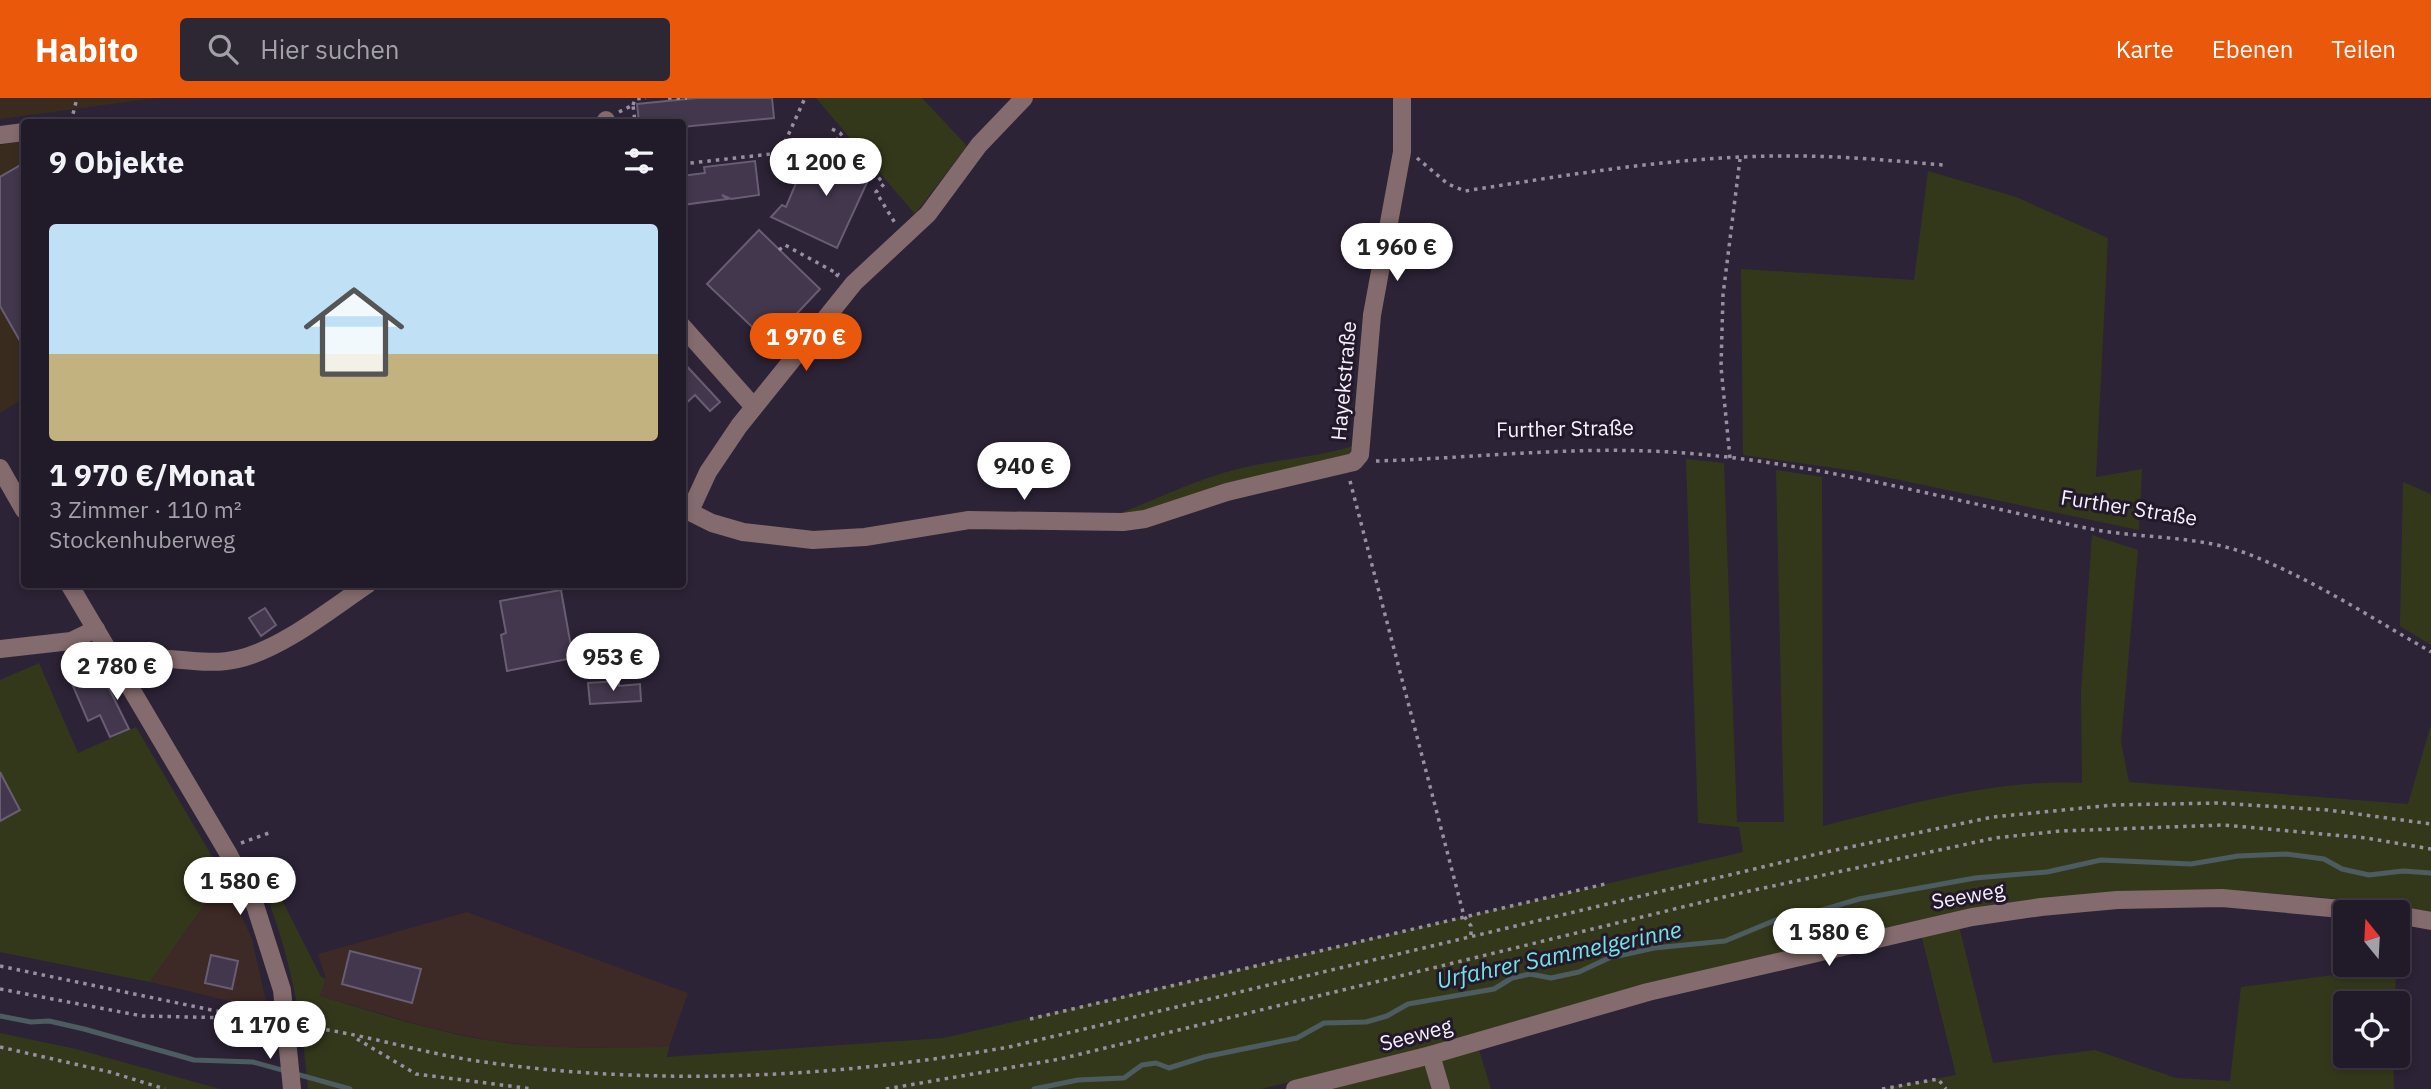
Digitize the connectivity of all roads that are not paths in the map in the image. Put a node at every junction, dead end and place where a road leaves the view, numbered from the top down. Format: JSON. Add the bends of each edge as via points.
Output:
{"nodes":[{"id":1,"x":1024,"y":98,"type":"edge"},
{"id":2,"x":1402,"y":98,"type":"edge"},
{"id":3,"x":21,"y":132,"type":"edge"},
{"id":4,"x":0,"y":135,"type":"edge"},
{"id":5,"x":686,"y":330,"type":"edge"},
{"id":6,"x":754,"y":407,"type":"junction"},
{"id":7,"x":0,"y":468,"type":"edge"},
{"id":8,"x":21,"y":505,"type":"edge"},
{"id":9,"x":686,"y":510,"type":"edge"},
{"id":10,"x":71,"y":588,"type":"edge"},
{"id":11,"x":362,"y":588,"type":"edge"},
{"id":12,"x":96,"y":629,"type":"junction"},
{"id":13,"x":0,"y":649,"type":"edge"},
{"id":14,"x":117,"y":664,"type":"junction"},
{"id":15,"x":2333,"y":908,"type":"edge"},
{"id":16,"x":2410,"y":917,"type":"edge"},
{"id":17,"x":2431,"y":921,"type":"edge"},
{"id":18,"x":1431,"y":1055,"type":"junction"},
{"id":19,"x":292,"y":1089,"type":"edge"},
{"id":20,"x":1294,"y":1089,"type":"edge"},
{"id":21,"x":1441,"y":1089,"type":"edge"}],
"edges":[{"from":1,"to":6,"type":"street","via":[[979,145],[928,214],[854,283]]},
{"from":2,"to":9,"type":"street","name":"Hayekstraße","via":[[1402,152],[1372,315],[1361,446],[1352,462],[1123,522],[969,520],[865,537],[813,540],[743,531]]},
{"from":3,"to":4,"type":"street"},
{"from":5,"to":6,"type":"street"},
{"from":6,"to":9,"type":"street"},
{"from":7,"to":8,"type":"street"},
{"from":10,"to":12,"type":"street"},
{"from":11,"to":14,"type":"street","via":[[253,655],[198,664],[133,656]]},
{"from":12,"to":13,"type":"street","via":[[71,640]]},
{"from":12,"to":14,"type":"street"},
{"from":14,"to":19,"type":"street","via":[[226,848],[266,933],[280,980]]},
{"from":15,"to":18,"type":"street","name":"Seeweg","via":[[2222,898],[2041,906],[1905,931],[1687,982]]},
{"from":16,"to":17,"type":"street"},
{"from":18,"to":20,"type":"street","name":"Seeweg"},
{"from":18,"to":21,"type":"street"}]}
